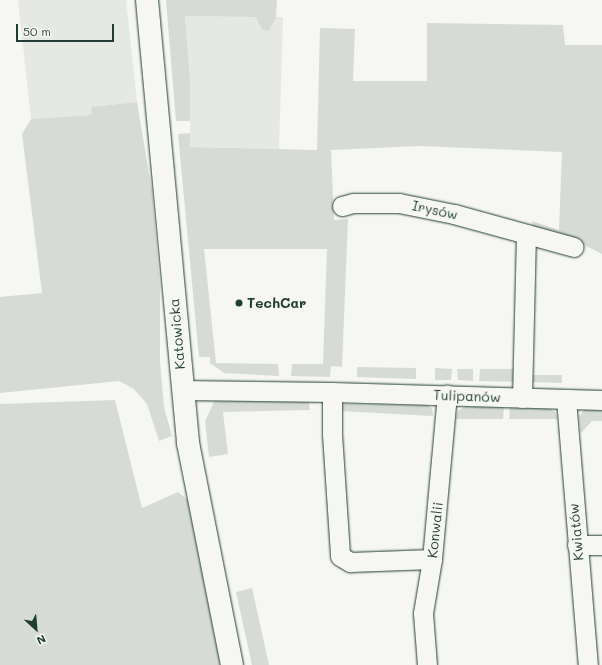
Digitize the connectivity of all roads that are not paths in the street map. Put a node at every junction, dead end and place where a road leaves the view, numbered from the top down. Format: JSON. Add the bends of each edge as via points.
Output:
{"nodes":[{"id":1,"x":147,"y":0,"type":"edge"},
{"id":2,"x":342,"y":206,"type":"dead end"},
{"id":3,"x":526,"y":234,"type":"junction"},
{"id":4,"x":574,"y":247,"type":"dead end"},
{"id":5,"x":182,"y":390,"type":"junction"},
{"id":6,"x":332,"y":392,"type":"junction"},
{"id":7,"x":447,"y":395,"type":"junction"},
{"id":8,"x":522,"y":398,"type":"junction"},
{"id":9,"x":566,"y":399,"type":"junction"},
{"id":10,"x":602,"y":400,"type":"edge"},
{"id":11,"x":577,"y":545,"type":"junction"},
{"id":12,"x":602,"y":545,"type":"edge"},
{"id":13,"x":432,"y":558,"type":"junction"},
{"id":14,"x":232,"y":665,"type":"edge"},
{"id":15,"x":427,"y":665,"type":"edge"},
{"id":16,"x":588,"y":665,"type":"edge"}],
"edges":[{"from":1,"to":5,"type":"main road","name":"Katowicka"},
{"from":2,"to":3,"type":"street","name":"Irysów","via":[[353,203],[399,203],[454,214]]},
{"from":3,"to":4,"type":"street","name":"Irysów"},
{"from":3,"to":8,"type":"street"},
{"from":5,"to":6,"type":"street","name":"Tulipanów"},
{"from":5,"to":14,"type":"main road","name":"Katowicka","via":[[194,478]]},
{"from":6,"to":7,"type":"street","name":"Tulipanów"},
{"from":6,"to":13,"type":"street","via":[[332,434],[340,556],[350,562]]},
{"from":7,"to":8,"type":"street","name":"Tulipanów"},
{"from":7,"to":13,"type":"street","name":"Konwalii"},
{"from":8,"to":9,"type":"street","name":"Tulipanów"},
{"from":9,"to":10,"type":"street","name":"Tulipanów"},
{"from":9,"to":11,"type":"street","name":"Kwiatów"},
{"from":11,"to":12,"type":"street"},
{"from":11,"to":16,"type":"street","name":"Kwiatów"},
{"from":13,"to":15,"type":"street","name":"Konwalii","via":[[423,613]]}]}
